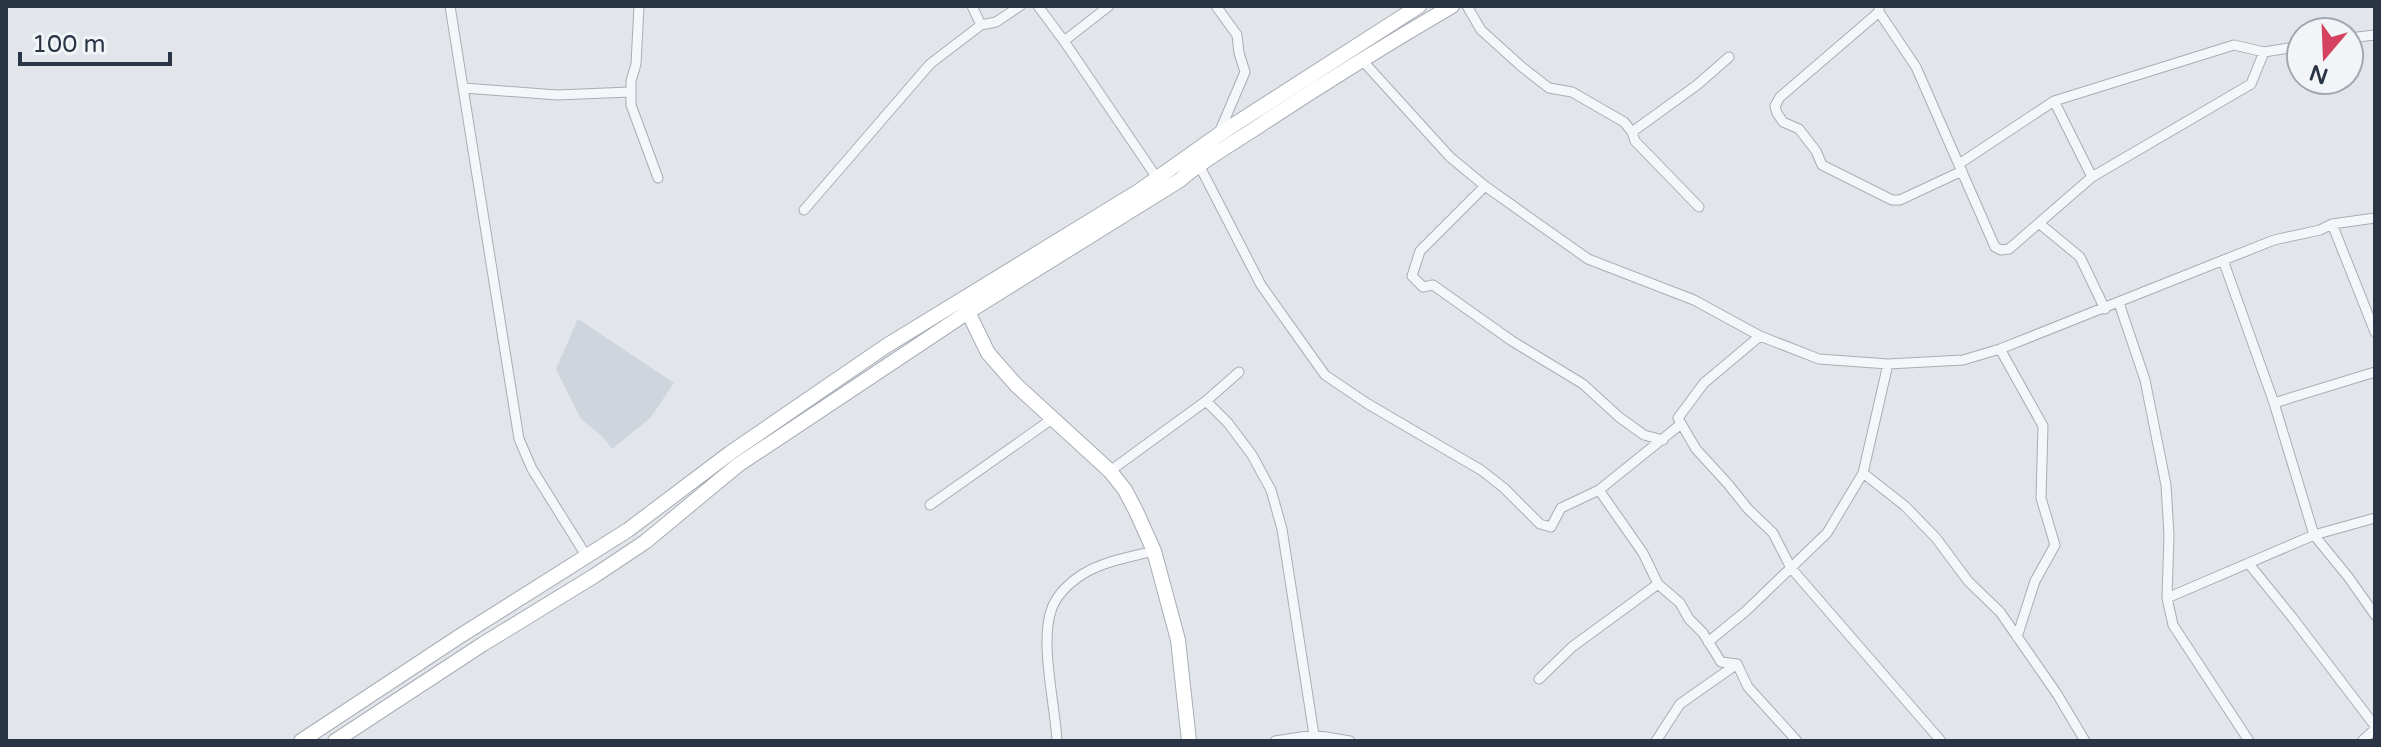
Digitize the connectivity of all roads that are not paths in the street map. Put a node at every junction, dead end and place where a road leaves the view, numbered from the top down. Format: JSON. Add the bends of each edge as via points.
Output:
{"nodes":[{"id":1,"x":450,"y":6,"type":"edge"},
{"id":2,"x":639,"y":6,"type":"edge"},
{"id":3,"x":972,"y":6,"type":"edge"},
{"id":4,"x":1020,"y":6,"type":"edge"},
{"id":5,"x":1038,"y":6,"type":"edge"},
{"id":6,"x":1109,"y":6,"type":"edge"},
{"id":7,"x":1216,"y":6,"type":"edge"},
{"id":8,"x":1419,"y":6,"type":"edge"},
{"id":9,"x":1452,"y":6,"type":"edge"},
{"id":10,"x":1467,"y":6,"type":"edge"},
{"id":11,"x":1879,"y":9,"type":"edge"},
{"id":12,"x":981,"y":25,"type":"junction"},
{"id":13,"x":1064,"y":41,"type":"junction"},
{"id":14,"x":2285,"y":49,"type":"edge"},
{"id":15,"x":2264,"y":52,"type":"junction"},
{"id":16,"x":1729,"y":57,"type":"dead end"},
{"id":17,"x":1361,"y":59,"type":"junction"},
{"id":18,"x":464,"y":88,"type":"junction"},
{"id":19,"x":630,"y":92,"type":"junction"},
{"id":20,"x":2054,"y":101,"type":"junction"},
{"id":21,"x":1632,"y":132,"type":"junction"},
{"id":22,"x":1218,"y":135,"type":"junction"},
{"id":23,"x":1198,"y":163,"type":"junction"},
{"id":24,"x":1960,"y":168,"type":"junction"},
{"id":25,"x":2092,"y":177,"type":"junction"},
{"id":26,"x":658,"y":178,"type":"dead end"},
{"id":27,"x":1157,"y":178,"type":"junction"},
{"id":28,"x":1485,"y":186,"type":"junction"},
{"id":29,"x":1699,"y":207,"type":"dead end"},
{"id":30,"x":804,"y":210,"type":"dead end"},
{"id":31,"x":2375,"y":218,"type":"edge"},
{"id":32,"x":2040,"y":224,"type":"junction"},
{"id":33,"x":2332,"y":224,"type":"junction"},
{"id":34,"x":1092,"y":227,"type":"junction"},
{"id":35,"x":2223,"y":260,"type":"junction"},
{"id":36,"x":2119,"y":303,"type":"junction"},
{"id":37,"x":2105,"y":309,"type":"junction"},
{"id":38,"x":968,"y":312,"type":"junction"},
{"id":39,"x":2375,"y":332,"type":"edge"},
{"id":40,"x":1760,"y":336,"type":"junction"},
{"id":41,"x":2000,"y":349,"type":"junction"},
{"id":42,"x":1888,"y":364,"type":"junction"},
{"id":43,"x":1239,"y":372,"type":"dead end"},
{"id":44,"x":2375,"y":372,"type":"edge"},
{"id":45,"x":1206,"y":401,"type":"junction"},
{"id":46,"x":2274,"y":403,"type":"junction"},
{"id":47,"x":1678,"y":418,"type":"junction"},
{"id":48,"x":1052,"y":419,"type":"junction"},
{"id":49,"x":1663,"y":440,"type":"junction"},
{"id":50,"x":734,"y":459,"type":"junction"},
{"id":51,"x":1110,"y":471,"type":"junction"},
{"id":52,"x":1863,"y":473,"type":"junction"},
{"id":53,"x":1599,"y":490,"type":"junction"},
{"id":54,"x":930,"y":505,"type":"dead end"},
{"id":55,"x":2375,"y":518,"type":"edge"},
{"id":56,"x":2314,"y":535,"type":"junction"},
{"id":57,"x":1154,"y":551,"type":"junction"},
{"id":58,"x":587,"y":557,"type":"junction"},
{"id":59,"x":2249,"y":564,"type":"junction"},
{"id":60,"x":1791,"y":568,"type":"junction"},
{"id":61,"x":1658,"y":584,"type":"junction"},
{"id":62,"x":2167,"y":598,"type":"junction"},
{"id":63,"x":2375,"y":615,"type":"edge"},
{"id":64,"x":2017,"y":637,"type":"junction"},
{"id":65,"x":1708,"y":642,"type":"junction"},
{"id":66,"x":1737,"y":664,"type":"junction"},
{"id":67,"x":1539,"y":679,"type":"dead end"},
{"id":68,"x":2375,"y":728,"type":"edge"},
{"id":69,"x":1314,"y":735,"type":"junction"},
{"id":70,"x":301,"y":741,"type":"edge"},
{"id":71,"x":335,"y":741,"type":"edge"},
{"id":72,"x":1057,"y":741,"type":"edge"},
{"id":73,"x":1189,"y":741,"type":"edge"},
{"id":74,"x":1275,"y":741,"type":"edge"},
{"id":75,"x":1350,"y":741,"type":"edge"},
{"id":76,"x":1656,"y":741,"type":"edge"},
{"id":77,"x":1797,"y":741,"type":"edge"},
{"id":78,"x":1941,"y":741,"type":"edge"},
{"id":79,"x":2085,"y":741,"type":"edge"},
{"id":80,"x":2249,"y":741,"type":"edge"},
{"id":81,"x":2362,"y":741,"type":"edge"}],
"edges":[{"from":1,"to":18,"type":"street"},
{"from":2,"to":19,"type":"street"},
{"from":3,"to":12,"type":"street"},
{"from":4,"to":12,"type":"street"},
{"from":5,"to":13,"type":"street"},
{"from":6,"to":13,"type":"street"},
{"from":7,"to":22,"type":"street","via":[[1237,35],[1245,72]]},
{"from":8,"to":22,"type":"main road"},
{"from":9,"to":17,"type":"main road"},
{"from":10,"to":21,"type":"street","via":[[1481,30],[1549,88],[1572,92]]},
{"from":11,"to":24,"type":"street","via":[[1916,67]]},
{"from":11,"to":24,"type":"street","via":[[1780,97],[1777,113],[1799,129],[1822,165],[1892,200]]},
{"from":12,"to":30,"type":"street","via":[[930,64]]},
{"from":13,"to":27,"type":"street"},
{"from":14,"to":15,"type":"street"},
{"from":15,"to":20,"type":"street","via":[[2234,45]]},
{"from":15,"to":25,"type":"street","via":[[2251,84]]},
{"from":16,"to":21,"type":"street"},
{"from":17,"to":23,"type":"main road"},
{"from":17,"to":28,"type":"street","via":[[1425,132]]},
{"from":18,"to":19,"type":"street","via":[[557,95]]},
{"from":18,"to":58,"type":"street","via":[[519,439]]},
{"from":19,"to":26,"type":"street"},
{"from":20,"to":24,"type":"street"},
{"from":20,"to":25,"type":"street"},
{"from":21,"to":29,"type":"street"},
{"from":22,"to":27,"type":"main road"},
{"from":23,"to":34,"type":"main road","via":[[1180,180]]},
{"from":23,"to":53,"type":"street","via":[[1261,285],[1325,375],[1481,470],[1540,524],[1551,527],[1561,508]]},
{"from":24,"to":32,"type":"street","via":[[1995,247],[2009,249]]},
{"from":25,"to":32,"type":"street"},
{"from":27,"to":34,"type":"main road"},
{"from":28,"to":40,"type":"street","via":[[1588,259],[1694,300]]},
{"from":28,"to":49,"type":"street","via":[[1420,251],[1412,276],[1583,384],[1644,435]]},
{"from":31,"to":33,"type":"street"},
{"from":32,"to":37,"type":"street","via":[[2080,257]]},
{"from":33,"to":35,"type":"street"},
{"from":33,"to":39,"type":"street"},
{"from":34,"to":38,"type":"main road"},
{"from":34,"to":50,"type":"main road","via":[[886,346]]},
{"from":35,"to":36,"type":"street"},
{"from":35,"to":46,"type":"street"},
{"from":36,"to":37,"type":"street"},
{"from":36,"to":62,"type":"street","via":[[2145,380],[2166,485]]},
{"from":37,"to":41,"type":"street"},
{"from":38,"to":48,"type":"main road","via":[[988,353]]},
{"from":38,"to":50,"type":"main road"},
{"from":40,"to":42,"type":"street","via":[[1819,359]]},
{"from":40,"to":47,"type":"street","via":[[1704,383]]},
{"from":41,"to":42,"type":"street","via":[[1963,360]]},
{"from":41,"to":64,"type":"street","via":[[2043,426],[2041,498],[2055,545],[2035,581]]},
{"from":42,"to":52,"type":"street"},
{"from":43,"to":45,"type":"street"},
{"from":44,"to":46,"type":"street"},
{"from":45,"to":51,"type":"street"},
{"from":45,"to":69,"type":"street","via":[[1252,455],[1271,490],[1282,529]]},
{"from":46,"to":56,"type":"street"},
{"from":47,"to":49,"type":"street","via":[[1681,424]]},
{"from":47,"to":60,"type":"street","via":[[1696,449],[1773,533]]},
{"from":48,"to":51,"type":"main road"},
{"from":48,"to":54,"type":"street"},
{"from":49,"to":53,"type":"street"},
{"from":50,"to":58,"type":"main road"},
{"from":50,"to":71,"type":"main road","via":[[645,542]]},
{"from":51,"to":57,"type":"main road"},
{"from":52,"to":60,"type":"street","via":[[1827,533]]},
{"from":52,"to":64,"type":"street","via":[[1936,538]]},
{"from":53,"to":61,"type":"street"},
{"from":55,"to":56,"type":"street"},
{"from":56,"to":59,"type":"street"},
{"from":56,"to":63,"type":"street"},
{"from":57,"to":72,"type":"street","via":[[1083,573],[1061,591],[1050,612],[1047,655]]},
{"from":57,"to":73,"type":"main road","via":[[1178,640]]},
{"from":58,"to":70,"type":"main road"},
{"from":59,"to":62,"type":"street"},
{"from":59,"to":68,"type":"street"},
{"from":60,"to":65,"type":"street"},
{"from":60,"to":78,"type":"street"},
{"from":61,"to":65,"type":"street","via":[[1680,603]]},
{"from":61,"to":67,"type":"street","via":[[1572,647]]},
{"from":62,"to":80,"type":"street","via":[[2173,625]]},
{"from":64,"to":79,"type":"street"},
{"from":65,"to":66,"type":"street","via":[[1721,662]]},
{"from":66,"to":76,"type":"street","via":[[1680,704]]},
{"from":66,"to":77,"type":"street","via":[[1748,687]]},
{"from":68,"to":81,"type":"street"},
{"from":69,"to":74,"type":"street"},
{"from":69,"to":75,"type":"street"}]}
